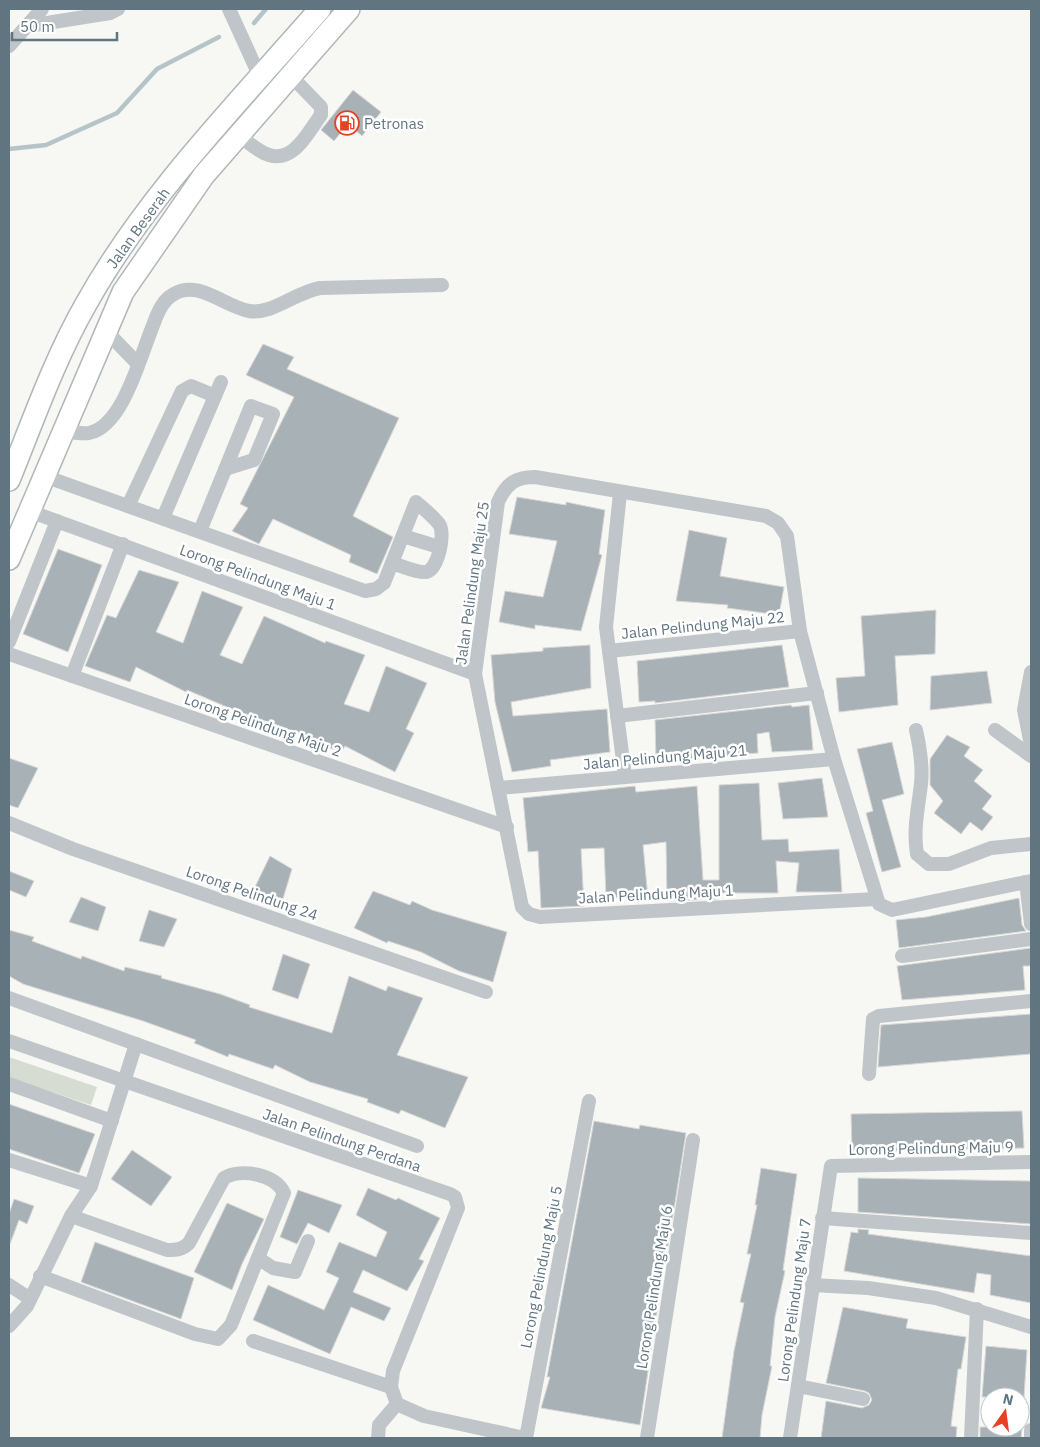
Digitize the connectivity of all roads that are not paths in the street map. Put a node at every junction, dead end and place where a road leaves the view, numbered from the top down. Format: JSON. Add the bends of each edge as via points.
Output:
{"nodes":[{"id":1,"x":42,"y":9,"type":"edge"},
{"id":2,"x":118,"y":9,"type":"edge"},
{"id":3,"x":230,"y":9,"type":"edge"},
{"id":4,"x":320,"y":9,"type":"edge"},
{"id":5,"x":349,"y":9,"type":"edge"},
{"id":6,"x":28,"y":26,"type":"junction"},
{"id":7,"x":9,"y":46,"type":"edge"},
{"id":8,"x":291,"y":76,"type":"junction"},
{"id":9,"x":260,"y":77,"type":"junction"},
{"id":10,"x":239,"y":136,"type":"junction"},
{"id":11,"x":442,"y":285,"type":"dead end"},
{"id":12,"x":105,"y":330,"type":"junction"},
{"id":13,"x":138,"y":364,"type":"junction"},
{"id":14,"x":221,"y":382,"type":"dead end"},
{"id":15,"x":215,"y":396,"type":"junction"},
{"id":16,"x":63,"y":431,"type":"junction"},
{"id":17,"x":11,"y":469,"type":"edge"},
{"id":18,"x":225,"y":469,"type":"dead end"},
{"id":19,"x":44,"y":476,"type":"junction"},
{"id":20,"x":620,"y":493,"type":"junction"},
{"id":21,"x":128,"y":506,"type":"junction"},
{"id":22,"x":29,"y":511,"type":"junction"},
{"id":23,"x":163,"y":518,"type":"junction"},
{"id":24,"x":57,"y":520,"type":"junction"},
{"id":25,"x":200,"y":531,"type":"junction"},
{"id":26,"x":403,"y":536,"type":"junction"},
{"id":27,"x":123,"y":544,"type":"junction"},
{"id":28,"x":439,"y":547,"type":"junction"},
{"id":29,"x":9,"y":559,"type":"edge"},
{"id":30,"x":392,"y":563,"type":"junction"},
{"id":31,"x":800,"y":631,"type":"junction"},
{"id":32,"x":9,"y":642,"type":"edge"},
{"id":33,"x":609,"y":651,"type":"junction"},
{"id":34,"x":9,"y":654,"type":"edge"},
{"id":35,"x":1031,"y":672,"type":"edge"},
{"id":36,"x":475,"y":674,"type":"junction"},
{"id":37,"x":72,"y":676,"type":"junction"},
{"id":38,"x":817,"y":693,"type":"junction"},
{"id":39,"x":617,"y":716,"type":"junction"},
{"id":40,"x":916,"y":730,"type":"dead end"},
{"id":41,"x":995,"y":730,"type":"dead end"},
{"id":42,"x":1031,"y":745,"type":"edge"},
{"id":43,"x":1031,"y":756,"type":"edge"},
{"id":44,"x":834,"y":759,"type":"junction"},
{"id":45,"x":625,"y":777,"type":"junction"},
{"id":46,"x":499,"y":788,"type":"junction"},
{"id":47,"x":9,"y":823,"type":"edge"},
{"id":48,"x":507,"y":827,"type":"junction"},
{"id":49,"x":1031,"y":844,"type":"edge"},
{"id":50,"x":1029,"y":882,"type":"edge"},
{"id":51,"x":876,"y":899,"type":"junction"},
{"id":52,"x":1031,"y":924,"type":"edge"},
{"id":53,"x":1031,"y":939,"type":"edge"},
{"id":54,"x":902,"y":956,"type":"dead end"},
{"id":55,"x":486,"y":992,"type":"dead end"},
{"id":56,"x":9,"y":998,"type":"edge"},
{"id":57,"x":1031,"y":1001,"type":"edge"},
{"id":58,"x":9,"y":1041,"type":"edge"},
{"id":59,"x":136,"y":1044,"type":"junction"},
{"id":60,"x":869,"y":1074,"type":"dead end"},
{"id":61,"x":124,"y":1080,"type":"junction"},
{"id":62,"x":9,"y":1084,"type":"edge"},
{"id":63,"x":589,"y":1101,"type":"dead end"},
{"id":64,"x":112,"y":1121,"type":"junction"},
{"id":65,"x":693,"y":1140,"type":"dead end"},
{"id":66,"x":417,"y":1146,"type":"dead end"},
{"id":67,"x":1031,"y":1162,"type":"edge"},
{"id":68,"x":10,"y":1163,"type":"edge"},
{"id":69,"x":831,"y":1166,"type":"joint"},
{"id":70,"x":91,"y":1186,"type":"junction"},
{"id":71,"x":71,"y":1216,"type":"junction"},
{"id":72,"x":822,"y":1218,"type":"junction"},
{"id":73,"x":1031,"y":1233,"type":"edge"},
{"id":74,"x":308,"y":1241,"type":"dead end"},
{"id":75,"x":258,"y":1258,"type":"junction"},
{"id":76,"x":40,"y":1276,"type":"junction"},
{"id":77,"x":9,"y":1285,"type":"edge"},
{"id":78,"x":812,"y":1285,"type":"junction"},
{"id":79,"x":29,"y":1298,"type":"junction"},
{"id":80,"x":977,"y":1309,"type":"junction"},
{"id":81,"x":9,"y":1326,"type":"edge"},
{"id":82,"x":1031,"y":1327,"type":"edge"},
{"id":83,"x":253,"y":1341,"type":"dead end"},
{"id":84,"x":798,"y":1386,"type":"junction"},
{"id":85,"x":391,"y":1387,"type":"junction"},
{"id":86,"x":863,"y":1399,"type":"dead end"},
{"id":87,"x":397,"y":1404,"type":"junction"},
{"id":88,"x":1031,"y":1430,"type":"edge"},
{"id":89,"x":378,"y":1438,"type":"edge"},
{"id":90,"x":526,"y":1438,"type":"edge"},
{"id":91,"x":647,"y":1438,"type":"edge"},
{"id":92,"x":790,"y":1438,"type":"edge"},
{"id":93,"x":971,"y":1438,"type":"edge"},
{"id":94,"x":1031,"y":1438,"type":"edge"}],
"edges":[{"from":1,"to":6,"type":"street"},
{"from":2,"to":6,"type":"street"},
{"from":3,"to":9,"type":"street"},
{"from":4,"to":9,"type":"highway","name":"Jalan Beserah"},
{"from":5,"to":8,"type":"highway","name":"Jalan Beserah"},
{"from":6,"to":7,"type":"street"},
{"from":8,"to":10,"type":"highway","name":"Jalan Beserah"},
{"from":8,"to":10,"type":"street","via":[[321,107],[321,115],[291,153],[278,157],[267,155]]},
{"from":9,"to":17,"type":"highway","name":"Jalan Beserah","via":[[195,152],[123,244],[86,304],[54,368]]},
{"from":10,"to":12,"type":"highway","name":"Jalan Beserah","via":[[204,175],[165,229],[123,292]]},
{"from":11,"to":13,"type":"street","via":[[320,288],[259,312],[235,308],[202,292],[185,289],[172,295],[161,306]]},
{"from":12,"to":13,"type":"street"},
{"from":12,"to":16,"type":"highway","name":"Jalan Beserah"},
{"from":13,"to":16,"type":"street","via":[[121,405],[107,424],[88,433]]},
{"from":14,"to":15,"type":"street"},
{"from":15,"to":21,"type":"street","via":[[190,386],[182,391]]},
{"from":15,"to":23,"type":"street"},
{"from":16,"to":19,"type":"highway","name":"Jalan Beserah"},
{"from":17,"to":19,"type":"highway"},
{"from":18,"to":25,"type":"street"},
{"from":19,"to":21,"type":"street"},
{"from":19,"to":22,"type":"highway","name":"Jalan Beserah"},
{"from":20,"to":31,"type":"street","name":"Jalan Pelindung Maju 25","via":[[766,516],[778,523],[787,536]]},
{"from":20,"to":33,"type":"street","via":[[607,602]]},
{"from":20,"to":36,"type":"street","name":"Jalan Pelindung Maju 25","via":[[535,477],[515,479],[508,484],[498,502]]},
{"from":21,"to":23,"type":"street"},
{"from":22,"to":24,"type":"street","name":"Lorong Pelindung Maju 1"},
{"from":22,"to":29,"type":"highway"},
{"from":23,"to":25,"type":"street"},
{"from":24,"to":27,"type":"street","name":"Lorong Pelindung Maju 1"},
{"from":24,"to":32,"type":"street"},
{"from":25,"to":30,"type":"street","via":[[365,591],[384,583]]},
{"from":26,"to":28,"type":"street"},
{"from":26,"to":28,"type":"street","via":[[416,502],[440,525]]},
{"from":26,"to":30,"type":"street"},
{"from":27,"to":36,"type":"street","name":"Lorong Pelindung Maju 1"},
{"from":27,"to":37,"type":"street"},
{"from":28,"to":30,"type":"street","via":[[436,565],[431,570],[424,572]]},
{"from":31,"to":33,"type":"street","name":"Jalan Pelindung Maju 22"},
{"from":31,"to":38,"type":"street"},
{"from":33,"to":39,"type":"street"},
{"from":34,"to":37,"type":"street","name":"Lorong Pelindung Maju 2"},
{"from":35,"to":42,"type":"street","via":[[1024,710]]},
{"from":36,"to":46,"type":"street","name":"Jalan Pelindung Maju 25"},
{"from":37,"to":48,"type":"street","name":"Lorong Pelindung Maju 2"},
{"from":38,"to":39,"type":"street"},
{"from":38,"to":44,"type":"street"},
{"from":39,"to":45,"type":"street"},
{"from":40,"to":49,"type":"street","via":[[921,754],[921,783],[914,834],[917,854],[929,864],[949,864],[991,848]]},
{"from":41,"to":43,"type":"street"},
{"from":44,"to":45,"type":"street","name":"Jalan Pelindung Maju 21"},
{"from":44,"to":51,"type":"street"},
{"from":45,"to":46,"type":"street","name":"Jalan Pelindung Maju 21"},
{"from":46,"to":48,"type":"street","name":"Jalan Pelindung Maju 25"},
{"from":47,"to":55,"type":"street","name":"Lorong Pelindung 24","via":[[73,849]]},
{"from":48,"to":51,"type":"street","name":"Jalan Pelindung Maju 1","via":[[522,907],[529,914],[540,917]]},
{"from":50,"to":51,"type":"street","via":[[892,910]]},
{"from":50,"to":52,"type":"street"},
{"from":53,"to":54,"type":"street"},
{"from":56,"to":59,"type":"street","name":"Jalan Pelindung Perdana"},
{"from":57,"to":60,"type":"street","via":[[879,1016],[873,1019]]},
{"from":58,"to":61,"type":"street","name":"Jalan Pelindung Perdana"},
{"from":59,"to":61,"type":"street"},
{"from":59,"to":66,"type":"street","name":"Jalan Pelindung Perdana"},
{"from":61,"to":64,"type":"street"},
{"from":61,"to":85,"type":"street","name":"Jalan Pelindung Perdana","via":[[454,1197],[458,1208],[393,1371]]},
{"from":62,"to":64,"type":"street"},
{"from":63,"to":90,"type":"street","name":"Lorong Pelindung Maju 5"},
{"from":64,"to":70,"type":"street"},
{"from":65,"to":91,"type":"street","name":"Lorong Pelindung Maju 6"},
{"from":67,"to":69,"type":"street","name":"Lorong Pelindung Maju 9"},
{"from":68,"to":70,"type":"street"},
{"from":69,"to":72,"type":"street","name":"Lorong Pelindung Maju 7"},
{"from":70,"to":71,"type":"street"},
{"from":71,"to":75,"type":"street","via":[[166,1250],[177,1250],[189,1243],[224,1178],[231,1174],[259,1176],[280,1185],[284,1193]]},
{"from":71,"to":76,"type":"street"},
{"from":72,"to":73,"type":"street"},
{"from":72,"to":78,"type":"street","name":"Lorong Pelindung Maju 7"},
{"from":74,"to":75,"type":"street","via":[[295,1272],[273,1268]]},
{"from":75,"to":76,"type":"street","via":[[230,1325],[218,1339],[194,1334]]},
{"from":76,"to":79,"type":"street"},
{"from":77,"to":79,"type":"street"},
{"from":78,"to":80,"type":"street","via":[[904,1292]]},
{"from":78,"to":84,"type":"street","name":"Lorong Pelindung Maju 7"},
{"from":79,"to":81,"type":"street","via":[[27,1306]]},
{"from":80,"to":82,"type":"street"},
{"from":80,"to":93,"type":"street"},
{"from":83,"to":85,"type":"street"},
{"from":84,"to":86,"type":"street"},
{"from":84,"to":92,"type":"street","name":"Lorong Pelindung Maju 7"},
{"from":85,"to":87,"type":"street"},
{"from":87,"to":89,"type":"street","via":[[379,1425]]},
{"from":87,"to":90,"type":"street","via":[[424,1416]]},
{"from":88,"to":94,"type":"street"}]}
